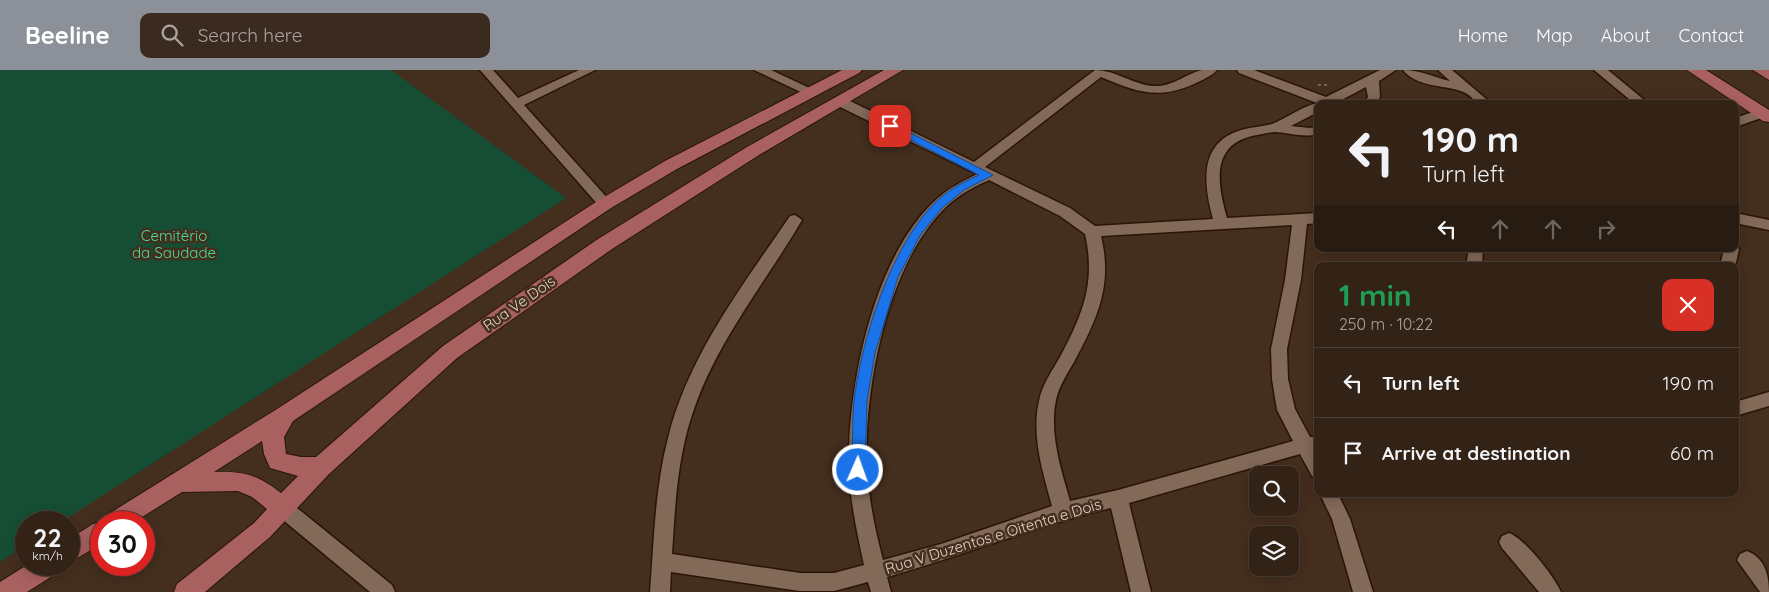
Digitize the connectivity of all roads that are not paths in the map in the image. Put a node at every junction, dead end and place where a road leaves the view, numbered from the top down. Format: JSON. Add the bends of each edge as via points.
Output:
{"nodes":[{"id":1,"x":486,"y":70,"type":"edge"},
{"id":2,"x":589,"y":70,"type":"edge"},
{"id":3,"x":760,"y":70,"type":"edge"},
{"id":4,"x":854,"y":70,"type":"edge"},
{"id":5,"x":895,"y":70,"type":"edge"},
{"id":6,"x":1212,"y":70,"type":"edge"},
{"id":7,"x":1243,"y":70,"type":"edge"},
{"id":8,"x":1390,"y":70,"type":"edge"},
{"id":9,"x":1409,"y":70,"type":"edge"},
{"id":10,"x":1444,"y":70,"type":"edge"},
{"id":11,"x":1600,"y":70,"type":"edge"},
{"id":12,"x":1695,"y":70,"type":"edge"},
{"id":13,"x":1761,"y":70,"type":"edge"},
{"id":14,"x":1101,"y":71,"type":"edge"},
{"id":15,"x":1769,"y":75,"type":"edge"},
{"id":16,"x":1372,"y":79,"type":"junction"},
{"id":17,"x":1464,"y":88,"type":"junction"},
{"id":18,"x":812,"y":92,"type":"junction"},
{"id":19,"x":1314,"y":100,"type":"edge"},
{"id":20,"x":1330,"y":100,"type":"edge"},
{"id":21,"x":1372,"y":100,"type":"edge"},
{"id":22,"x":1480,"y":100,"type":"edge"},
{"id":23,"x":1639,"y":100,"type":"edge"},
{"id":24,"x":839,"y":101,"type":"junction"},
{"id":25,"x":517,"y":102,"type":"junction"},
{"id":26,"x":1314,"y":108,"type":"edge"},
{"id":27,"x":1766,"y":115,"type":"edge"},
{"id":28,"x":1739,"y":121,"type":"edge"},
{"id":29,"x":1274,"y":128,"type":"junction"},
{"id":30,"x":1314,"y":131,"type":"edge"},
{"id":31,"x":981,"y":171,"type":"junction"},
{"id":32,"x":606,"y":204,"type":"junction"},
{"id":33,"x":1314,"y":218,"type":"edge"},
{"id":34,"x":1300,"y":219,"type":"junction"},
{"id":35,"x":1739,"y":219,"type":"edge"},
{"id":36,"x":795,"y":220,"type":"dead end"},
{"id":37,"x":1221,"y":223,"type":"junction"},
{"id":38,"x":1769,"y":225,"type":"edge"},
{"id":39,"x":1092,"y":231,"type":"junction"},
{"id":40,"x":1769,"y":399,"type":"edge"},
{"id":41,"x":1739,"y":408,"type":"edge"},
{"id":42,"x":285,"y":414,"type":"junction"},
{"id":43,"x":1311,"y":444,"type":"edge"},
{"id":44,"x":321,"y":467,"type":"junction"},
{"id":45,"x":179,"y":482,"type":"junction"},
{"id":46,"x":1330,"y":497,"type":"edge"},
{"id":47,"x":1118,"y":498,"type":"junction"},
{"id":48,"x":284,"y":509,"type":"junction"},
{"id":49,"x":133,"y":511,"type":"edge"},
{"id":50,"x":1063,"y":511,"type":"junction"},
{"id":51,"x":1509,"y":542,"type":"dead end"},
{"id":52,"x":1747,"y":560,"type":"dead end"},
{"id":53,"x":663,"y":562,"type":"junction"},
{"id":54,"x":876,"y":572,"type":"junction"},
{"id":55,"x":30,"y":576,"type":"edge"},
{"id":56,"x":1769,"y":588,"type":"edge"},
{"id":57,"x":5,"y":592,"type":"edge"},
{"id":58,"x":186,"y":592,"type":"edge"},
{"id":59,"x":385,"y":592,"type":"edge"},
{"id":60,"x":660,"y":592,"type":"edge"},
{"id":61,"x":881,"y":592,"type":"edge"},
{"id":62,"x":1141,"y":592,"type":"edge"},
{"id":63,"x":1363,"y":592,"type":"edge"},
{"id":64,"x":1550,"y":592,"type":"edge"}],
"edges":[{"from":1,"to":25,"type":"street"},
{"from":2,"to":25,"type":"street"},
{"from":3,"to":18,"type":"street"},
{"from":4,"to":18,"type":"main road"},
{"from":5,"to":24,"type":"main road","name":"Rua Ve Dois"},
{"from":6,"to":14,"type":"street","via":[[1164,92],[1146,91]]},
{"from":7,"to":19,"type":"street"},
{"from":8,"to":16,"type":"street"},
{"from":9,"to":17,"type":"street","via":[[1431,81]]},
{"from":10,"to":17,"type":"street"},
{"from":11,"to":23,"type":"street"},
{"from":12,"to":27,"type":"main road"},
{"from":13,"to":15,"type":"main road"},
{"from":14,"to":31,"type":"street"},
{"from":16,"to":20,"type":"street"},
{"from":16,"to":21,"type":"street"},
{"from":17,"to":22,"type":"street"},
{"from":18,"to":32,"type":"main road","via":[[671,165]]},
{"from":24,"to":31,"type":"street"},
{"from":24,"to":44,"type":"main road","name":"Rua Ve Dois","via":[[605,244],[450,352]]},
{"from":25,"to":32,"type":"street"},
{"from":26,"to":29,"type":"street"},
{"from":27,"to":28,"type":"street"},
{"from":29,"to":30,"type":"street"},
{"from":29,"to":37,"type":"street","via":[[1239,135],[1224,145],[1213,160],[1211,186]]},
{"from":31,"to":39,"type":"street","via":[[1065,212]]},
{"from":31,"to":54,"type":"street","via":[[938,206],[917,232],[893,277],[870,353],[860,401],[858,470]]},
{"from":32,"to":42,"type":"main road"},
{"from":33,"to":34,"type":"street"},
{"from":34,"to":37,"type":"street"},
{"from":34,"to":43,"type":"street","via":[[1294,280],[1279,348],[1280,379],[1286,410]]},
{"from":35,"to":38,"type":"street"},
{"from":36,"to":53,"type":"street","via":[[739,303],[704,367],[683,415],[670,474]]},
{"from":37,"to":39,"type":"street"},
{"from":39,"to":50,"type":"street","via":[[1099,253],[1096,294],[1085,326],[1055,380],[1047,402],[1046,434]]},
{"from":40,"to":41,"type":"street"},
{"from":42,"to":44,"type":"main road","via":[[273,433],[272,449],[278,461],[301,467]]},
{"from":42,"to":45,"type":"main road"},
{"from":43,"to":47,"type":"street","name":"Rua V Duzentos e Oitenta e Dois"},
{"from":44,"to":48,"type":"main road","name":"Rua Ve Dois"},
{"from":45,"to":48,"type":"main road","via":[[239,481],[260,490]]},
{"from":45,"to":49,"type":"main road"},
{"from":46,"to":63,"type":"street","via":[[1341,519]]},
{"from":47,"to":50,"type":"street","name":"Rua V Duzentos e Oitenta e Dois"},
{"from":47,"to":62,"type":"street"},
{"from":48,"to":58,"type":"main road","name":"Rua Ve Dois"},
{"from":48,"to":59,"type":"street"},
{"from":50,"to":54,"type":"street","name":"Rua V Duzentos e Oitenta e Dois"},
{"from":51,"to":64,"type":"street"},
{"from":52,"to":56,"type":"street"},
{"from":53,"to":54,"type":"street","name":"Rua V Duzentos e Oitenta e Dois","via":[[800,582],[834,582]]},
{"from":53,"to":60,"type":"street"},
{"from":54,"to":61,"type":"street"},
{"from":55,"to":57,"type":"main road"}]}
